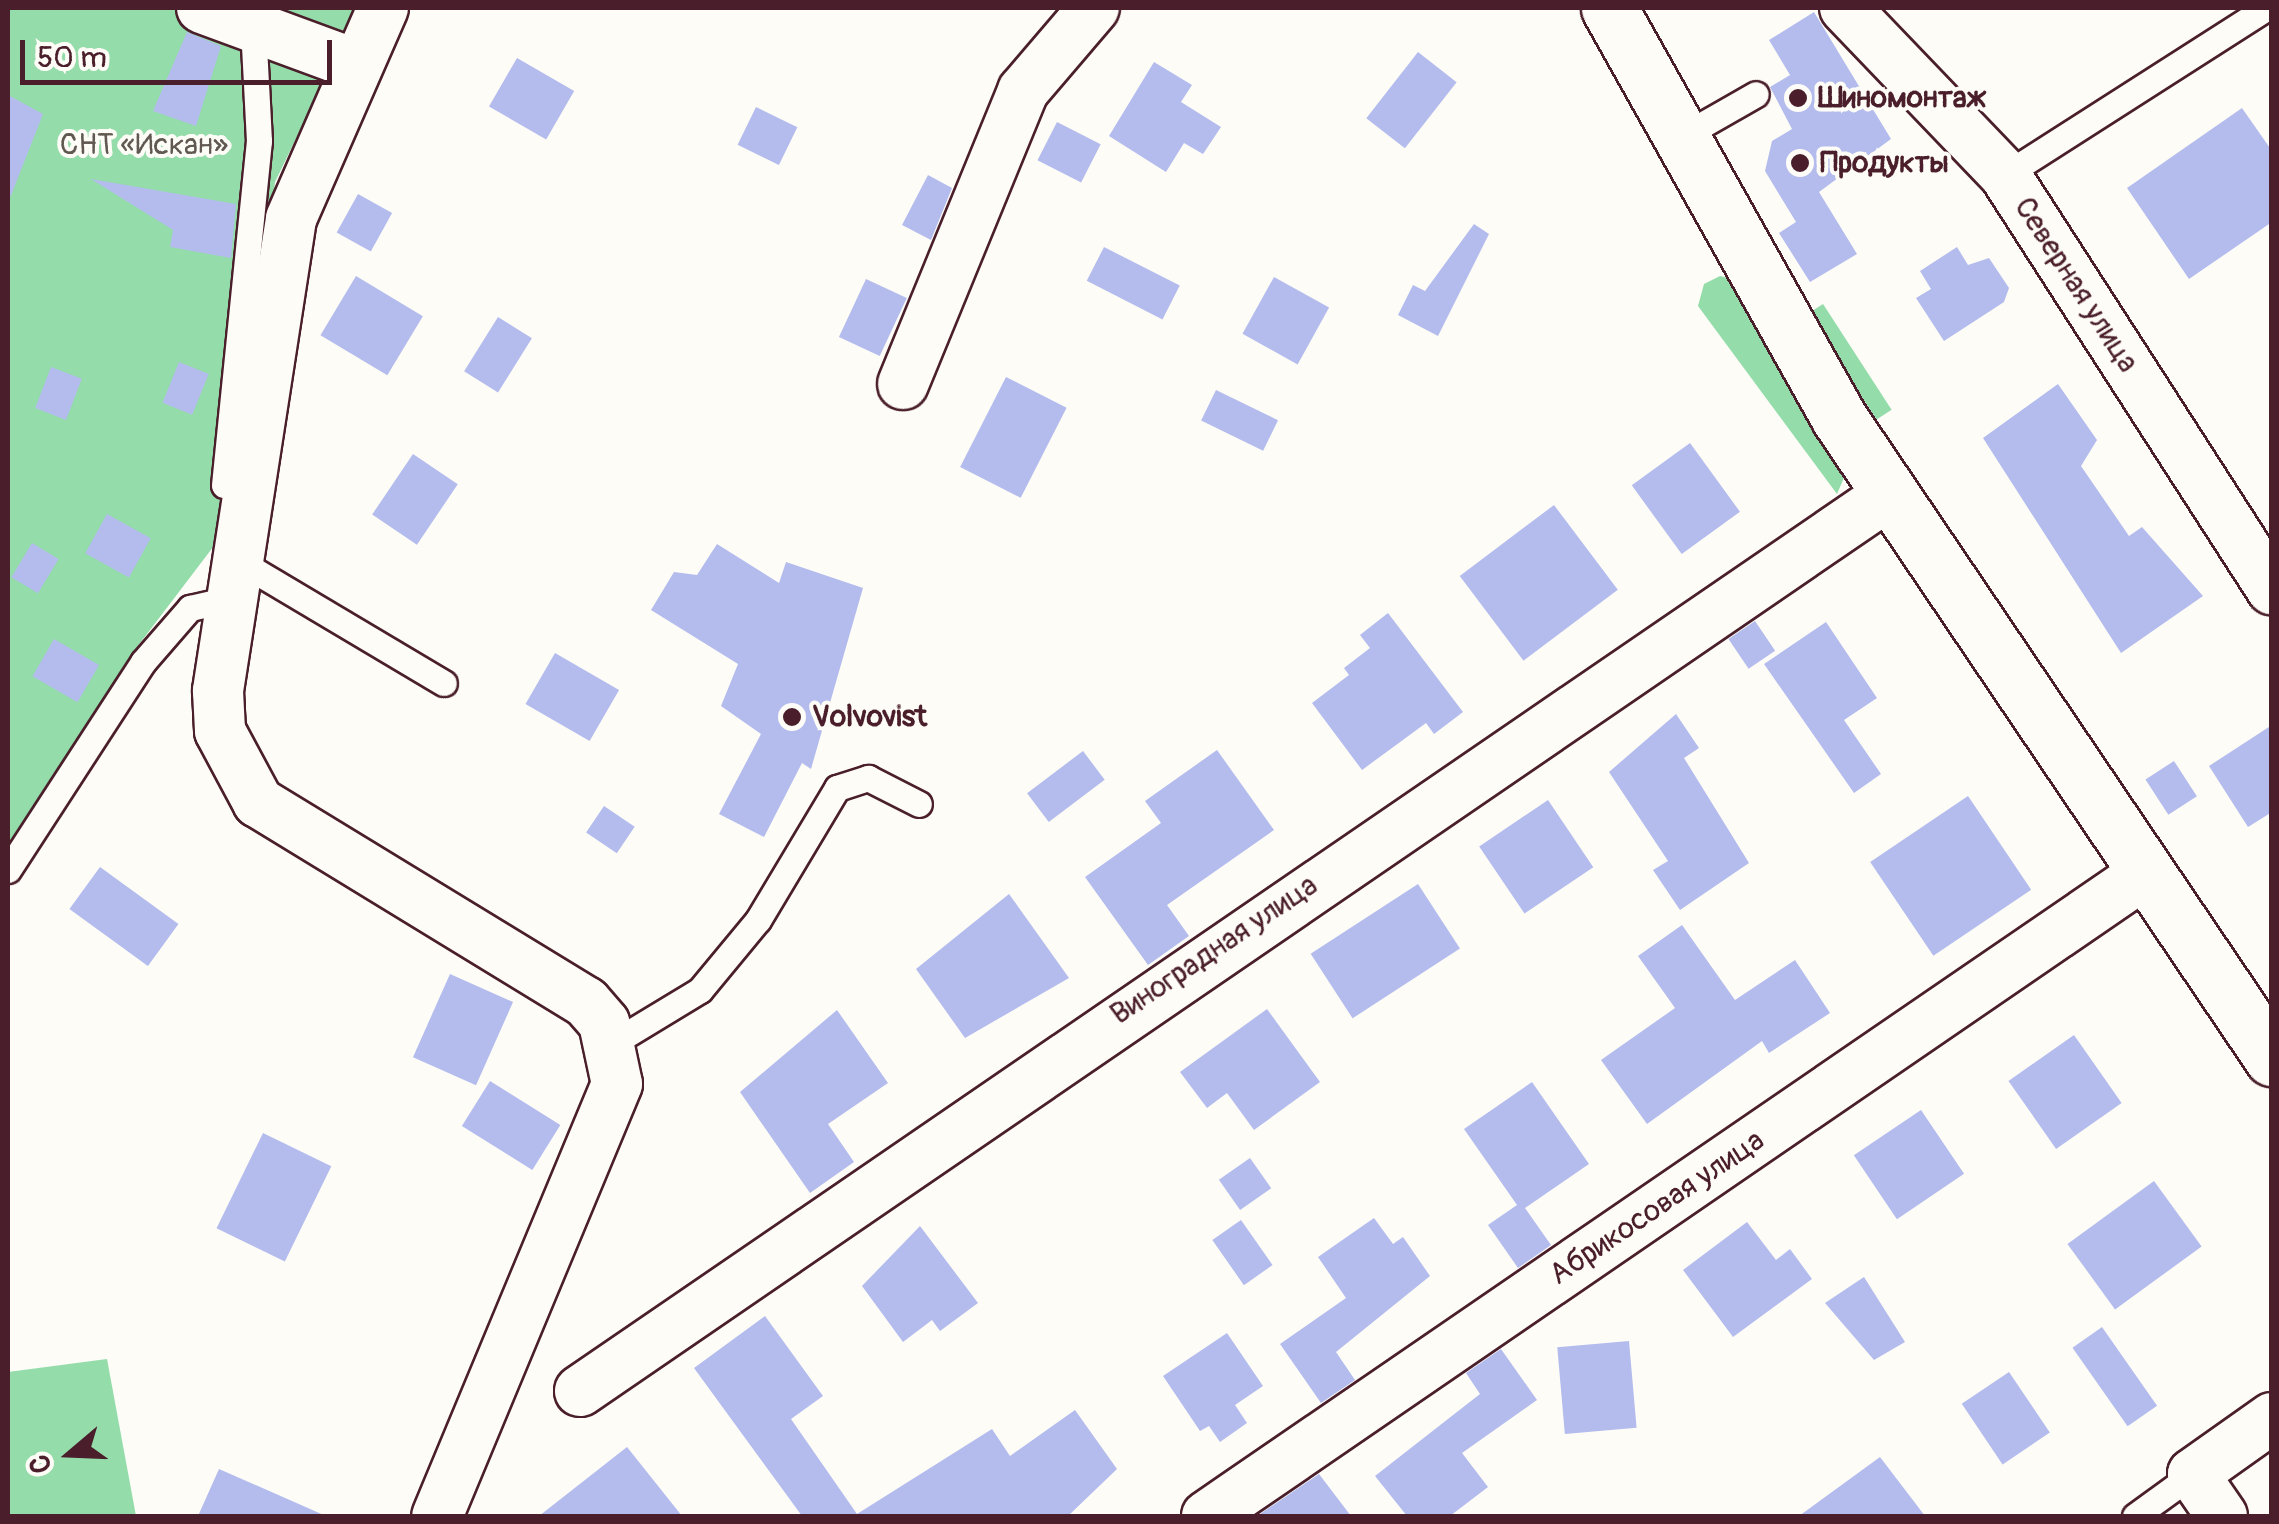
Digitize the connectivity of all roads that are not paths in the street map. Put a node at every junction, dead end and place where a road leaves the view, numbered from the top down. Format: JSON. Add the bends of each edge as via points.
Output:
{"nodes":[{"id":1,"x":202,"y":8,"type":"edge"},
{"id":2,"x":383,"y":8,"type":"edge"},
{"id":3,"x":1094,"y":8,"type":"edge"},
{"id":4,"x":1609,"y":8,"type":"edge"},
{"id":5,"x":1844,"y":8,"type":"edge"},
{"id":6,"x":2266,"y":8,"type":"edge"},
{"id":7,"x":253,"y":26,"type":"junction"},
{"id":8,"x":342,"y":60,"type":"junction"},
{"id":9,"x":1756,"y":94,"type":"dead end"},
{"id":10,"x":1681,"y":137,"type":"junction"},
{"id":11,"x":2006,"y":175,"type":"junction"},
{"id":12,"x":904,"y":384,"type":"dead end"},
{"id":13,"x":224,"y":485,"type":"dead end"},
{"id":14,"x":1871,"y":506,"type":"junction"},
{"id":15,"x":237,"y":580,"type":"junction"},
{"id":16,"x":2272,"y":590,"type":"edge"},
{"id":17,"x":444,"y":683,"type":"dead end"},
{"id":18,"x":919,"y":804,"type":"dead end"},
{"id":19,"x":8,"y":870,"type":"edge"},
{"id":20,"x":2126,"y":886,"type":"junction"},
{"id":21,"x":611,"y":1044,"type":"junction"},
{"id":22,"x":2272,"y":1058,"type":"edge"},
{"id":23,"x":580,"y":1392,"type":"dead end"},
{"id":24,"x":2272,"y":1418,"type":"edge"},
{"id":25,"x":2194,"y":1474,"type":"junction"},
{"id":26,"x":437,"y":1516,"type":"edge"},
{"id":27,"x":1207,"y":1516,"type":"edge"},
{"id":28,"x":2135,"y":1516,"type":"edge"},
{"id":29,"x":2222,"y":1516,"type":"edge"}],
"edges":[{"from":1,"to":7,"type":"street"},
{"from":2,"to":8,"type":"street"},
{"from":3,"to":12,"type":"street","via":[[1023,91]]},
{"from":4,"to":10,"type":"street"},
{"from":5,"to":11,"type":"street","name":"Северная улица"},
{"from":6,"to":11,"type":"lane"},
{"from":7,"to":8,"type":"street"},
{"from":7,"to":13,"type":"lane","via":[[259,142]]},
{"from":8,"to":15,"type":"street","via":[[291,218]]},
{"from":9,"to":10,"type":"lane"},
{"from":10,"to":14,"type":"street"},
{"from":11,"to":16,"type":"street","name":"Северная улица"},
{"from":14,"to":20,"type":"street"},
{"from":14,"to":23,"type":"street","name":"Виноградная улица"},
{"from":15,"to":17,"type":"lane"},
{"from":15,"to":19,"type":"lane","via":[[190,608],[143,662]]},
{"from":15,"to":21,"type":"street","via":[[220,731],[258,802],[586,1002]]},
{"from":18,"to":21,"type":"lane","via":[[868,778],[836,788],[758,920],[700,990]]},
{"from":20,"to":22,"type":"street"},
{"from":20,"to":27,"type":"street","name":"Абрикосовая улица"},
{"from":21,"to":26,"type":"street","via":[[618,1084]]},
{"from":24,"to":25,"type":"street"},
{"from":25,"to":28,"type":"lane"},
{"from":25,"to":29,"type":"street"}]}
